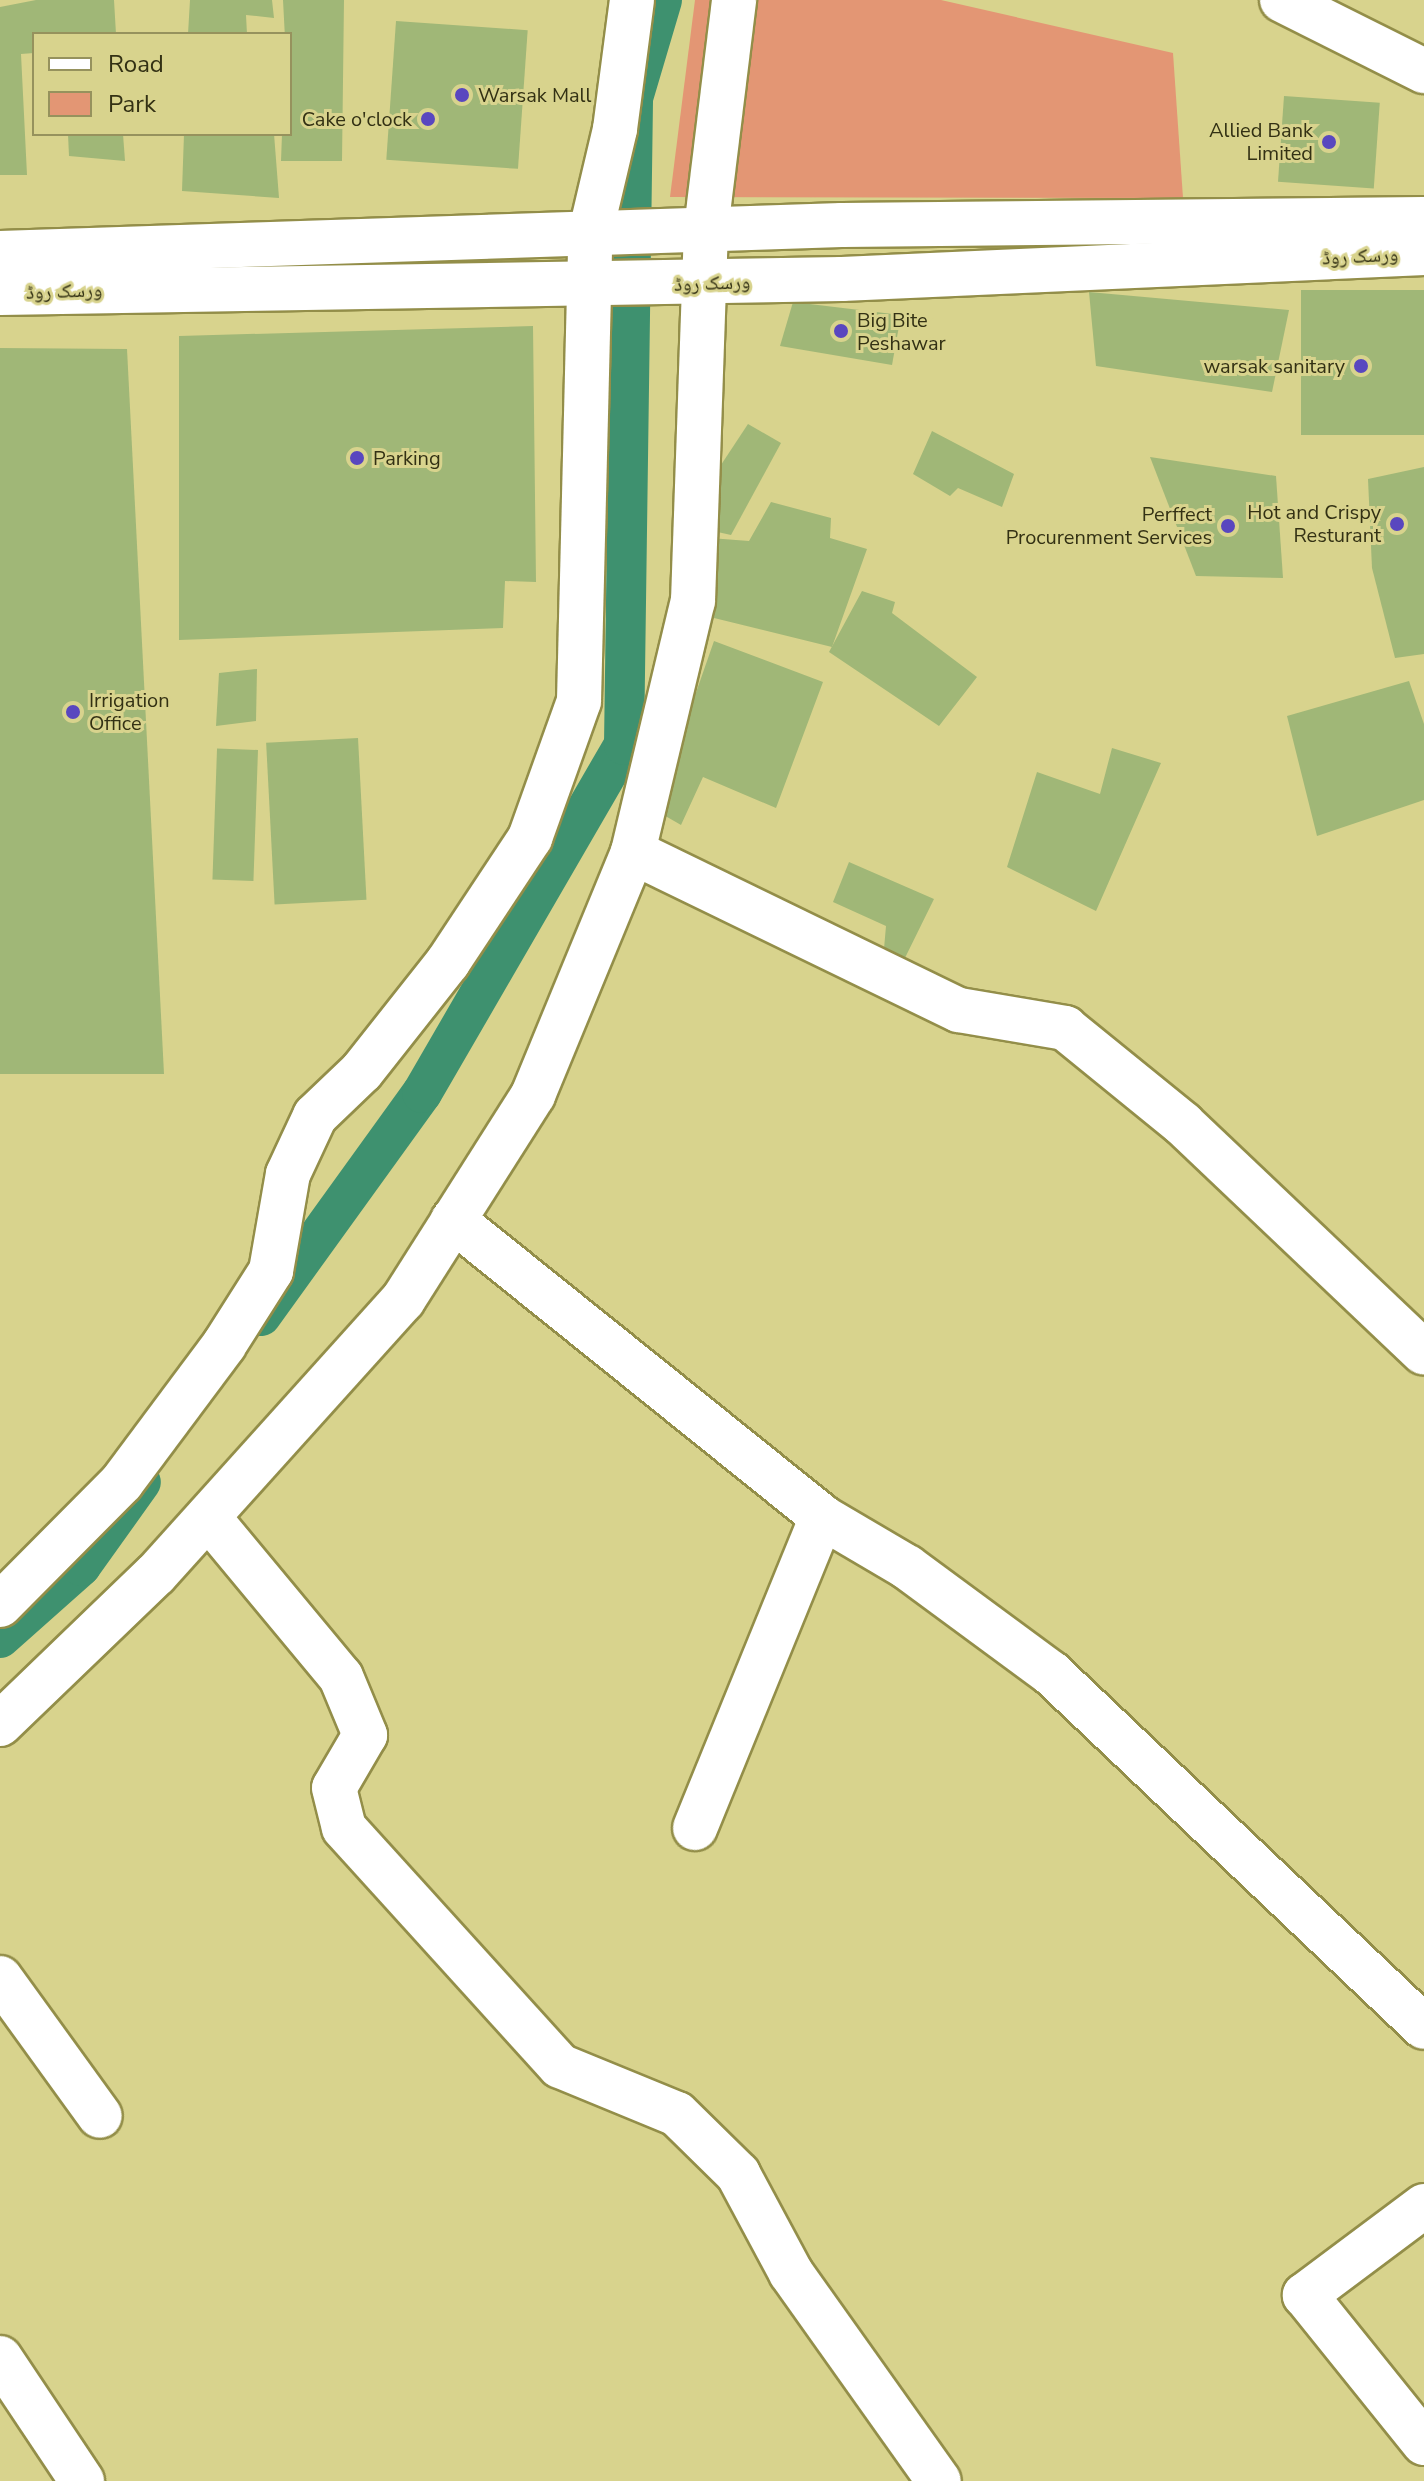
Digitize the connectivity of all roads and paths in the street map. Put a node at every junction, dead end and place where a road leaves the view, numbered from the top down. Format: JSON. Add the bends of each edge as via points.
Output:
{"nodes":[{"id":1,"x":632,"y":0,"type":"edge"},
{"id":2,"x":734,"y":0,"type":"edge"},
{"id":3,"x":1282,"y":0,"type":"edge"},
{"id":4,"x":1424,"y":71,"type":"edge"},
{"id":5,"x":1424,"y":219,"type":"edge"},
{"id":6,"x":842,"y":225,"type":"junction"},
{"id":7,"x":700,"y":229,"type":"junction"},
{"id":8,"x":599,"y":235,"type":"junction"},
{"id":9,"x":0,"y":253,"type":"edge"},
{"id":10,"x":1424,"y":253,"type":"edge"},
{"id":11,"x":842,"y":279,"type":"junction"},
{"id":12,"x":700,"y":283,"type":"junction"},
{"id":13,"x":599,"y":286,"type":"junction"},
{"id":14,"x":0,"y":293,"type":"edge"},
{"id":15,"x":633,"y":852,"type":"junction"},
{"id":16,"x":453,"y":1220,"type":"junction"},
{"id":17,"x":1424,"y":1353,"type":"edge"},
{"id":18,"x":208,"y":1517,"type":"junction"},
{"id":19,"x":822,"y":1517,"type":"junction"},
{"id":20,"x":0,"y":1605,"type":"edge"},
{"id":21,"x":0,"y":1724,"type":"edge"},
{"id":22,"x":695,"y":1828,"type":"dead end"},
{"id":23,"x":0,"y":1978,"type":"edge"},
{"id":24,"x":1424,"y":2027,"type":"edge"},
{"id":25,"x":100,"y":2116,"type":"dead end"},
{"id":26,"x":1424,"y":2206,"type":"edge"},
{"id":27,"x":0,"y":2358,"type":"edge"},
{"id":28,"x":1424,"y":2443,"type":"edge"},
{"id":29,"x":82,"y":2481,"type":"edge"},
{"id":30,"x":939,"y":2481,"type":"edge"}],
"edges":[{"from":1,"to":8,"type":"street"},
{"from":2,"to":7,"type":"street"},
{"from":3,"to":4,"type":"street"},
{"from":5,"to":6,"type":"street","name":"ورسک روڈ"},
{"from":6,"to":7,"type":"street","name":"ورسک روڈ"},
{"from":6,"to":11,"type":"street"},
{"from":7,"to":8,"type":"street","name":"ورسک روڈ"},
{"from":7,"to":12,"type":"street"},
{"from":8,"to":9,"type":"street","name":"ورسک روڈ"},
{"from":8,"to":13,"type":"street"},
{"from":10,"to":11,"type":"street","name":"ورسک روڈ"},
{"from":11,"to":12,"type":"street","name":"ورسک روڈ"},
{"from":12,"to":13,"type":"street","name":"ورسک روڈ"},
{"from":12,"to":15,"type":"street","via":[[693,601]]},
{"from":13,"to":14,"type":"street","name":"ورسک روڈ"},
{"from":13,"to":20,"type":"street","via":[[579,701],[530,838],[448,962],[362,1071],[315,1116],[288,1174],[271,1271],[224,1345],[122,1482]]},
{"from":15,"to":16,"type":"street","via":[[533,1095]]},
{"from":15,"to":17,"type":"street","via":[[959,1010],[1065,1028],[1183,1124]]},
{"from":16,"to":18,"type":"street","via":[[403,1300]]},
{"from":16,"to":19,"type":"street"},
{"from":18,"to":21,"type":"street"},
{"from":18,"to":30,"type":"street","via":[[341,1677],[365,1735],[334,1788],[344,1828],[560,2066],[677,2114],[738,2174],[791,2273]]},
{"from":19,"to":22,"type":"street"},
{"from":19,"to":24,"type":"street","via":[[907,1567],[1051,1673]]},
{"from":23,"to":25,"type":"street"},
{"from":26,"to":28,"type":"street","via":[[1305,2295]]},
{"from":27,"to":29,"type":"street"}]}
